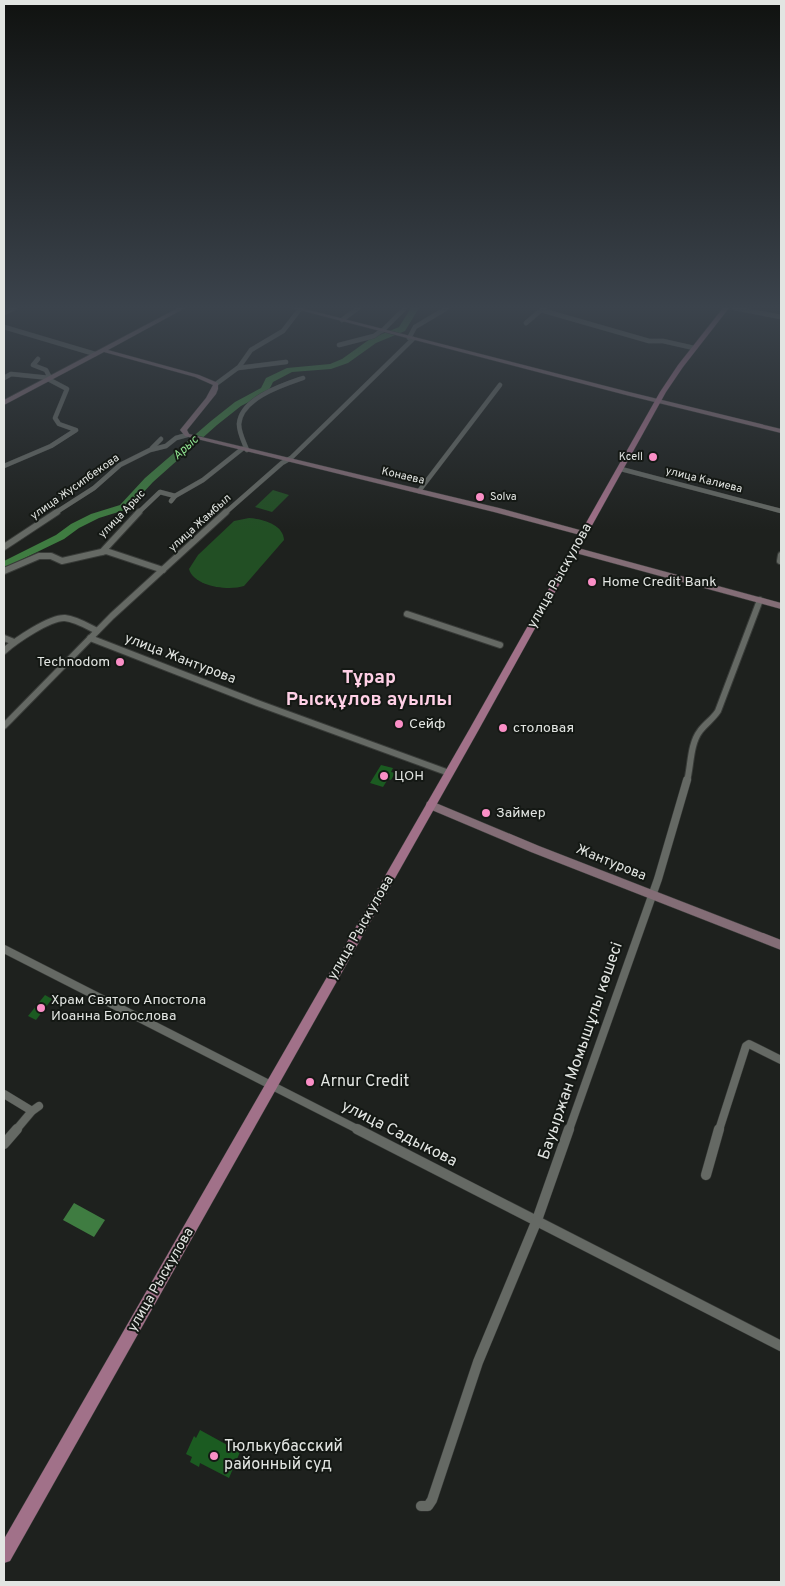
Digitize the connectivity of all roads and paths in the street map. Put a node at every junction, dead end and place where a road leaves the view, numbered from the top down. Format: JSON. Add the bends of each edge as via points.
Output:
{"nodes":[{"id":1,"x":43,"y":382,"type":"edge"},
{"id":2,"x":54,"y":382,"type":"edge"},
{"id":3,"x":212,"y":382,"type":"edge"},
{"id":4,"x":219,"y":382,"type":"edge"},
{"id":5,"x":293,"y":382,"type":"edge"},
{"id":6,"x":367,"y":382,"type":"edge"},
{"id":7,"x":582,"y":382,"type":"edge"},
{"id":8,"x":670,"y":382,"type":"edge"},
{"id":9,"x":216,"y":384,"type":"junction"},
{"id":10,"x":500,"y":385,"type":"dead end"},
{"id":11,"x":658,"y":401,"type":"junction"},
{"id":12,"x":4,"y":403,"type":"edge"},
{"id":13,"x":781,"y":431,"type":"edge"},
{"id":14,"x":187,"y":435,"type":"junction"},
{"id":15,"x":161,"y":439,"type":"dead end"},
{"id":16,"x":150,"y":450,"type":"junction"},
{"id":17,"x":245,"y":450,"type":"junction"},
{"id":18,"x":286,"y":460,"type":"junction"},
{"id":19,"x":4,"y":466,"type":"edge"},
{"id":20,"x":621,"y":469,"type":"junction"},
{"id":21,"x":419,"y":491,"type":"junction"},
{"id":22,"x":175,"y":496,"type":"junction"},
{"id":23,"x":170,"y":500,"type":"dead end"},
{"id":24,"x":781,"y":511,"type":"edge"},
{"id":25,"x":584,"y":534,"type":"junction"},
{"id":26,"x":5,"y":546,"type":"edge"},
{"id":27,"x":575,"y":550,"type":"junction"},
{"id":28,"x":102,"y":552,"type":"junction"},
{"id":29,"x":163,"y":570,"type":"junction"},
{"id":30,"x":4,"y":571,"type":"edge"},
{"id":31,"x":760,"y":600,"type":"junction"},
{"id":32,"x":781,"y":606,"type":"edge"},
{"id":33,"x":407,"y":614,"type":"dead end"},
{"id":34,"x":97,"y":631,"type":"junction"},
{"id":35,"x":4,"y":638,"type":"edge"},
{"id":36,"x":90,"y":638,"type":"junction"},
{"id":37,"x":14,"y":642,"type":"junction"},
{"id":38,"x":500,"y":645,"type":"dead end"},
{"id":39,"x":4,"y":651,"type":"edge"},
{"id":40,"x":4,"y":726,"type":"edge"},
{"id":41,"x":449,"y":773,"type":"junction"},
{"id":42,"x":431,"y":805,"type":"junction"},
{"id":43,"x":652,"y":895,"type":"junction"},
{"id":44,"x":781,"y":945,"type":"edge"},
{"id":45,"x":4,"y":948,"type":"edge"},
{"id":46,"x":781,"y":1060,"type":"edge"},
{"id":47,"x":272,"y":1085,"type":"junction"},
{"id":48,"x":4,"y":1094,"type":"edge"},
{"id":49,"x":4,"y":1144,"type":"edge"},
{"id":50,"x":706,"y":1175,"type":"dead end"},
{"id":51,"x":537,"y":1220,"type":"junction"},
{"id":52,"x":781,"y":1346,"type":"edge"},
{"id":53,"x":421,"y":1506,"type":"dead end"},
{"id":54,"x":4,"y":1555,"type":"edge"}],
"edges":[{"from":1,"to":12,"type":"street"},
{"from":2,"to":19,"type":"street","via":[[67,389],[55,418],[59,424],[76,430],[48,448]]},
{"from":3,"to":9,"type":"street"},
{"from":4,"to":9,"type":"street"},
{"from":5,"to":17,"type":"street","via":[[247,407],[240,420]]},
{"from":6,"to":18,"type":"street","name":"улица Жамбыл"},
{"from":7,"to":11,"type":"street"},
{"from":8,"to":11,"type":"main road","name":"улица Рыскулова"},
{"from":9,"to":14,"type":"street","via":[[210,397],[183,430]]},
{"from":10,"to":21,"type":"street"},
{"from":11,"to":13,"type":"street"},
{"from":11,"to":20,"type":"main road","name":"улица Рыскулова"},
{"from":14,"to":16,"type":"street","name":"улица Жусипбекова"},
{"from":14,"to":17,"type":"street","name":"Конаева"},
{"from":15,"to":16,"type":"street"},
{"from":16,"to":26,"type":"street","name":"улица Жусипбекова","via":[[115,468],[94,488]]},
{"from":17,"to":18,"type":"street","name":"Конаева"},
{"from":17,"to":22,"type":"street"},
{"from":18,"to":21,"type":"street","name":"Конаева"},
{"from":18,"to":29,"type":"street","name":"улица Жамбыл"},
{"from":20,"to":24,"type":"street","name":"улица Калиева"},
{"from":20,"to":25,"type":"main road","name":"улица Рыскулова"},
{"from":21,"to":25,"type":"street","name":"Конаева"},
{"from":22,"to":23,"type":"street"},
{"from":22,"to":28,"type":"street","name":"улица Арыс","via":[[158,493]]},
{"from":25,"to":27,"type":"main road","name":"улица Рыскулова"},
{"from":27,"to":31,"type":"street"},
{"from":27,"to":41,"type":"main road","name":"улица Рыскулова"},
{"from":28,"to":29,"type":"street","via":[[113,552]]},
{"from":28,"to":30,"type":"street","via":[[62,561],[51,556],[39,556]]},
{"from":29,"to":34,"type":"street","name":"улица Жамбыл"},
{"from":31,"to":32,"type":"street"},
{"from":31,"to":43,"type":"street","name":"Бауыржан Момышұлы көшесі","via":[[718,711],[699,732],[694,743],[679,812]]},
{"from":33,"to":38,"type":"street"},
{"from":34,"to":36,"type":"street","name":"улица Жамбыл"},
{"from":34,"to":37,"type":"street","via":[[64,617]]},
{"from":35,"to":37,"type":"street"},
{"from":36,"to":40,"type":"street","name":"улица Жамбыл"},
{"from":36,"to":41,"type":"street","name":"улица Жантурова"},
{"from":37,"to":39,"type":"street"},
{"from":41,"to":42,"type":"main road","name":"улица Рыскулова"},
{"from":42,"to":43,"type":"street","name":"Жантурова"},
{"from":42,"to":47,"type":"main road","name":"улица Рыскулова"},
{"from":43,"to":44,"type":"street","name":"Жантурова"},
{"from":43,"to":51,"type":"street","name":"Бауыржан Момышұлы көшесі"},
{"from":45,"to":47,"type":"street","name":"улица Садыкова"},
{"from":46,"to":50,"type":"street","via":[[749,1044],[746,1046]]},
{"from":47,"to":51,"type":"street","name":"улица Садыкова"},
{"from":47,"to":54,"type":"main road","name":"улица Рыскулова"},
{"from":48,"to":49,"type":"street","via":[[35,1108]]},
{"from":51,"to":52,"type":"street","name":"улица Садыкова"},
{"from":51,"to":53,"type":"street","name":"Бауыржан Момышұлы көшесі","via":[[478,1362],[432,1500],[428,1506]]}]}
